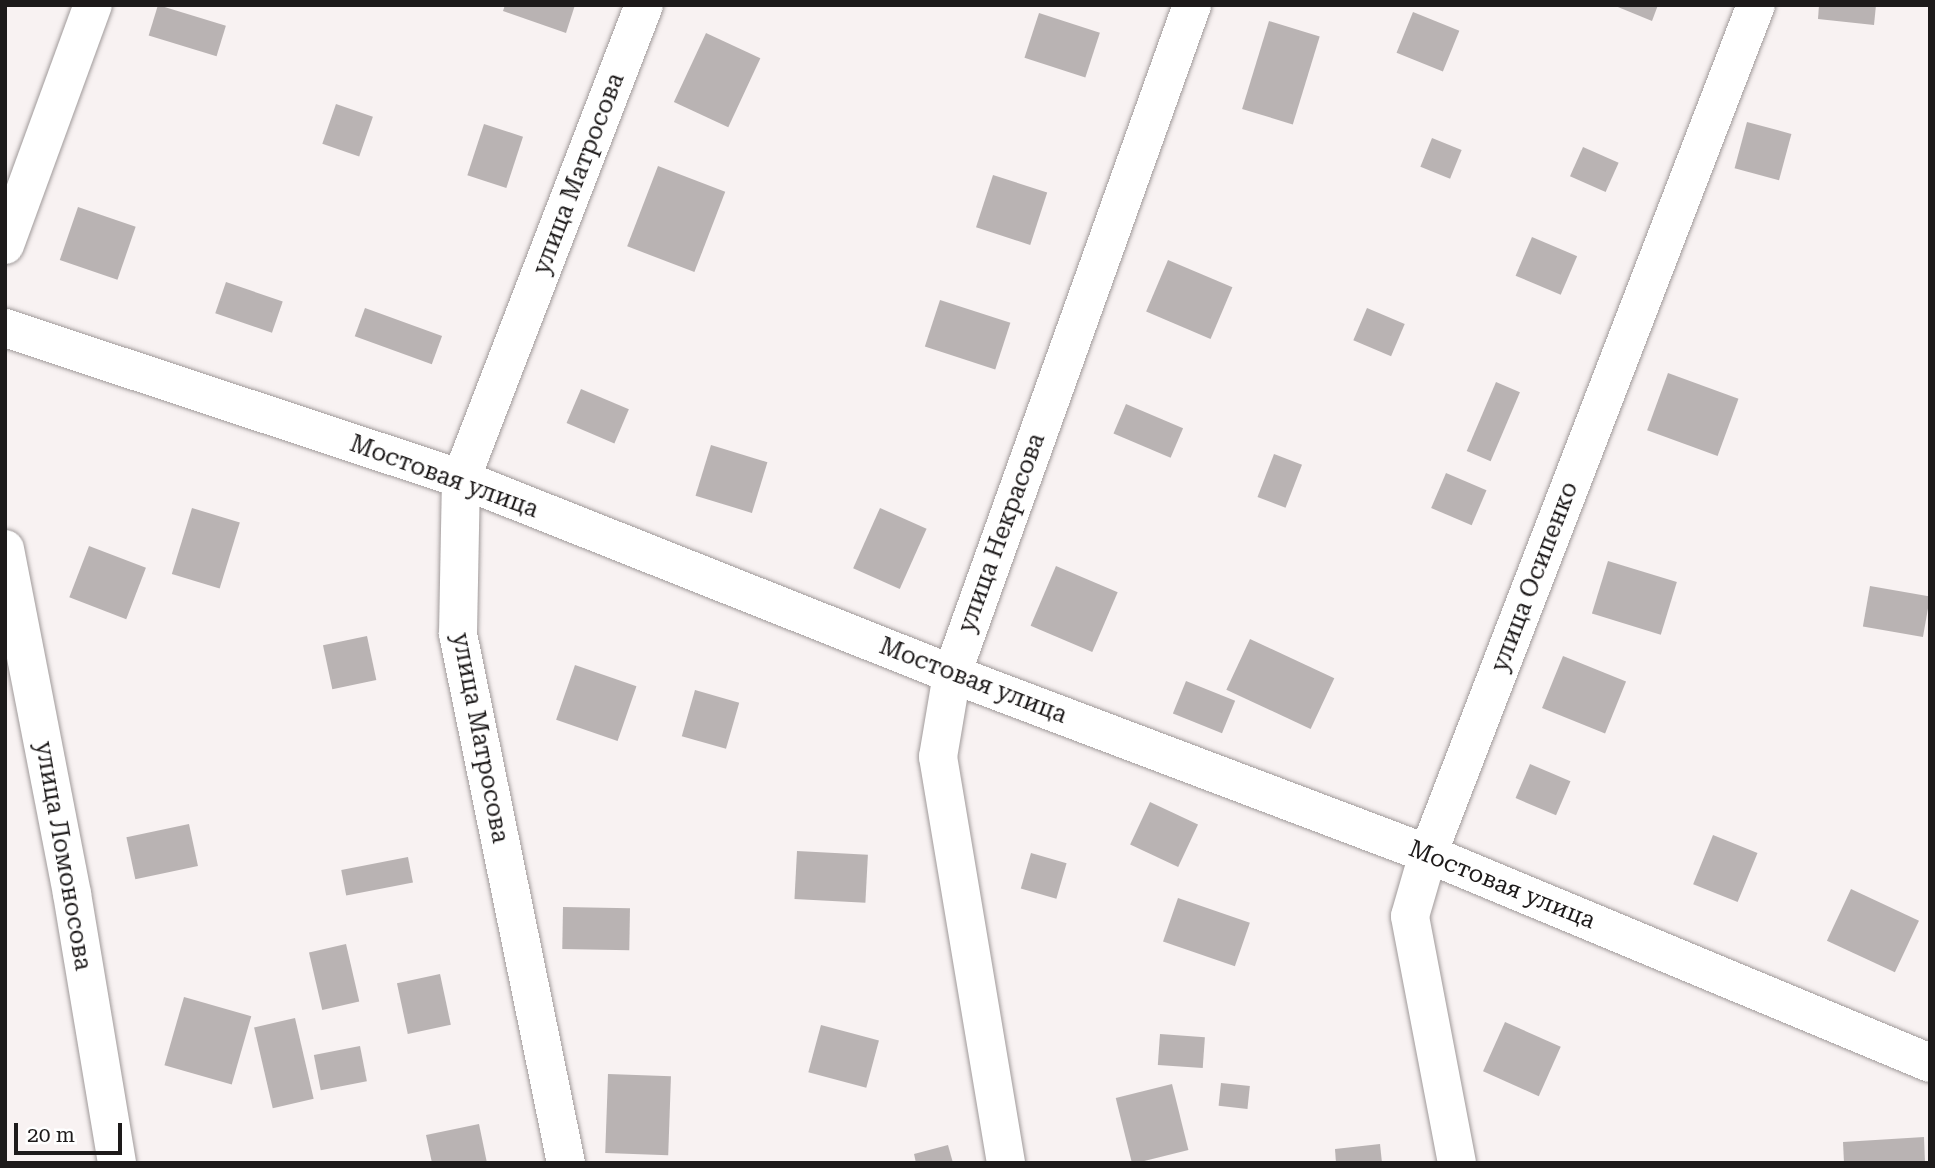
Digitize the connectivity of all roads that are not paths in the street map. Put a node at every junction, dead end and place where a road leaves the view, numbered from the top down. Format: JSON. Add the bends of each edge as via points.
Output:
{"nodes":[{"id":1,"x":93,"y":5,"type":"edge"},
{"id":2,"x":644,"y":5,"type":"edge"},
{"id":3,"x":1192,"y":5,"type":"edge"},
{"id":4,"x":1756,"y":5,"type":"edge"},
{"id":5,"x":5,"y":245,"type":"edge"},
{"id":6,"x":5,"y":328,"type":"edge"},
{"id":7,"x":461,"y":479,"type":"junction"},
{"id":8,"x":5,"y":549,"type":"edge"},
{"id":9,"x":952,"y":674,"type":"junction"},
{"id":10,"x":1428,"y":854,"type":"junction"},
{"id":11,"x":1930,"y":1063,"type":"edge"},
{"id":12,"x":117,"y":1163,"type":"edge"},
{"id":13,"x":566,"y":1163,"type":"edge"},
{"id":14,"x":1006,"y":1163,"type":"edge"},
{"id":15,"x":1457,"y":1163,"type":"edge"}],
"edges":[{"from":1,"to":5,"type":"street"},
{"from":2,"to":7,"type":"street","name":"улица Матросова"},
{"from":3,"to":9,"type":"street","name":"улица Некрасова"},
{"from":4,"to":10,"type":"street","name":"улица Осипенко"},
{"from":6,"to":7,"type":"street","name":"Мостовая улица"},
{"from":7,"to":9,"type":"street","name":"Мостовая улица"},
{"from":7,"to":13,"type":"street","name":"улица Матросова","via":[[458,634]]},
{"from":8,"to":12,"type":"street","name":"улица Ломоносова","via":[[72,894]]},
{"from":9,"to":10,"type":"street","name":"Мостовая улица"},
{"from":9,"to":14,"type":"street","name":"улица Некрасова","via":[[938,757]]},
{"from":10,"to":11,"type":"street","name":"Мостовая улица"},
{"from":10,"to":15,"type":"street","name":"улица Осипенко","via":[[1410,916]]}]}
